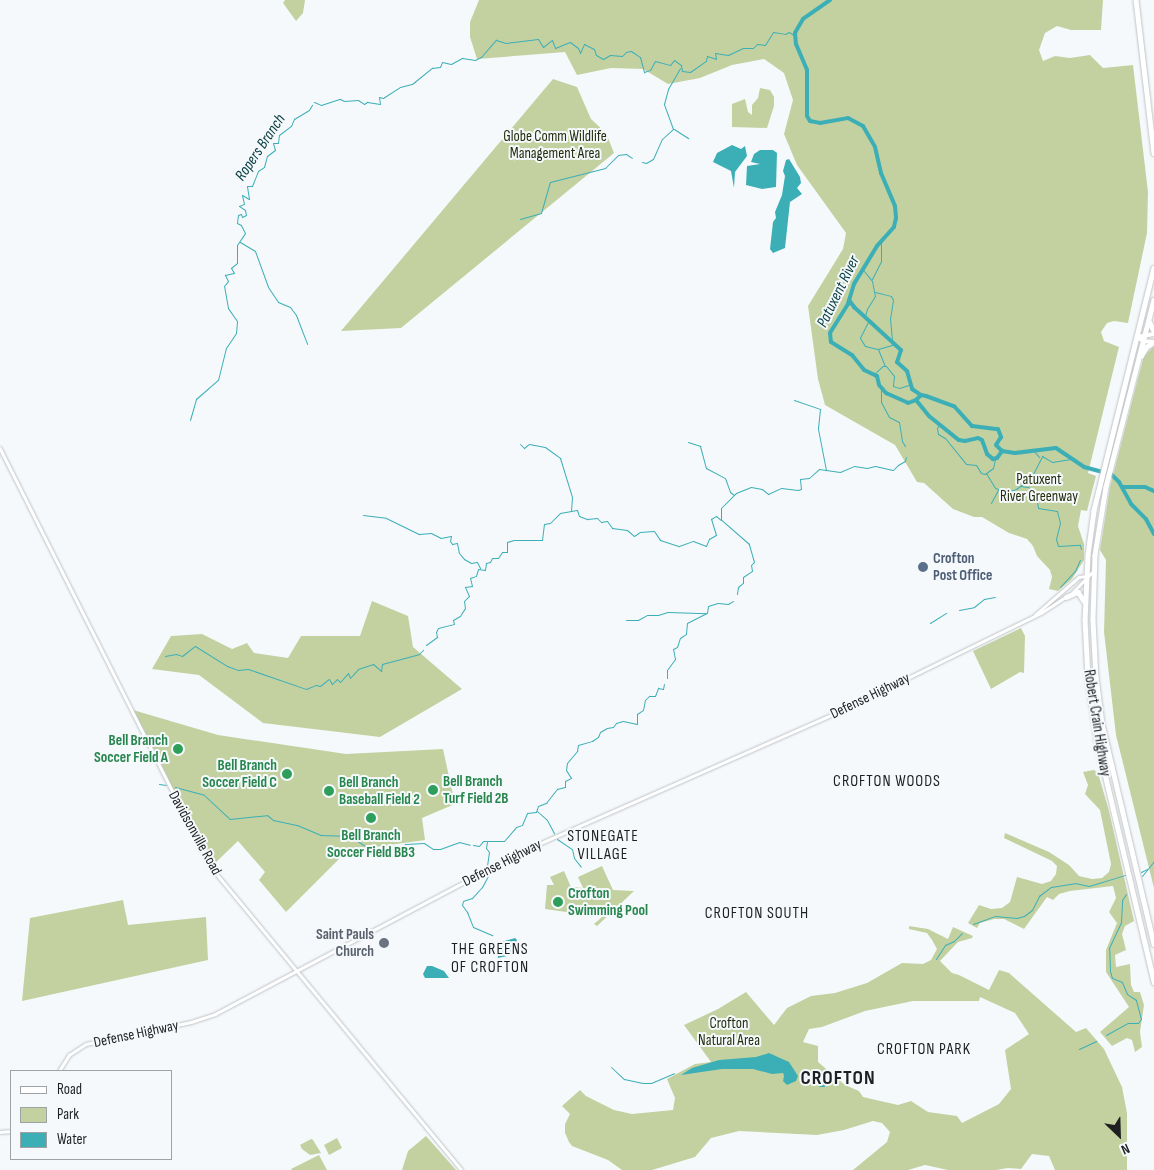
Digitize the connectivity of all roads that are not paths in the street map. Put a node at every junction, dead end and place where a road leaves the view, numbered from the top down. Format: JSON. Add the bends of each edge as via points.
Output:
{"nodes":[{"id":1,"x":1136,"y":0,"type":"edge"},
{"id":2,"x":1154,"y":153,"type":"edge"},
{"id":3,"x":1154,"y":268,"type":"edge"},
{"id":4,"x":1154,"y":300,"type":"edge"},
{"id":5,"x":1149,"y":319,"type":"junction"},
{"id":6,"x":1154,"y":332,"type":"edge"},
{"id":7,"x":1137,"y":337,"type":"junction"},
{"id":8,"x":1143,"y":338,"type":"junction"},
{"id":9,"x":1154,"y":342,"type":"edge"},
{"id":10,"x":1131,"y":386,"type":"junction"},
{"id":11,"x":0,"y":448,"type":"edge"},
{"id":12,"x":1094,"y":569,"type":"junction"},
{"id":13,"x":1087,"y":578,"type":"junction"},
{"id":14,"x":1093,"y":582,"type":"junction"},
{"id":15,"x":1066,"y":597,"type":"junction"},
{"id":16,"x":1085,"y":604,"type":"junction"},
{"id":17,"x":1033,"y":617,"type":"junction"},
{"id":18,"x":1136,"y":905,"type":"junction"},
{"id":19,"x":1149,"y":924,"type":"junction"},
{"id":20,"x":1154,"y":944,"type":"edge"},
{"id":21,"x":297,"y":971,"type":"junction"},
{"id":22,"x":1154,"y":982,"type":"edge"},
{"id":23,"x":60,"y":1070,"type":"edge"},
{"id":24,"x":462,"y":1170,"type":"edge"}],
"edges":[{"from":1,"to":2,"type":"highway"},
{"from":3,"to":7,"type":"highway","name":"Robert Crain Highway"},
{"from":4,"to":5,"type":"highway"},
{"from":5,"to":6,"type":"highway"},
{"from":5,"to":8,"type":"highway"},
{"from":6,"to":8,"type":"main road"},
{"from":7,"to":8,"type":"main road"},
{"from":7,"to":13,"type":"highway","name":"Robert Crain Highway","via":[[1099,485]]},
{"from":8,"to":9,"type":"main road"},
{"from":8,"to":10,"type":"highway"},
{"from":9,"to":10,"type":"highway","via":[[1143,352]]},
{"from":10,"to":12,"type":"highway","name":"Robert Crain Highway","via":[[1106,486]]},
{"from":11,"to":21,"type":"main road","name":"Davidsonville Road","via":[[206,860]]},
{"from":12,"to":13,"type":"main road","name":"Defense Highway"},
{"from":12,"to":14,"type":"highway","name":"Robert Crain Highway"},
{"from":13,"to":14,"type":"highway"},
{"from":13,"to":15,"type":"main road","name":"Defense Highway"},
{"from":13,"to":16,"type":"highway","name":"Robert Crain Highway"},
{"from":13,"to":17,"type":"main road","name":"Defense Highway","via":[[1079,577]]},
{"from":14,"to":19,"type":"highway","name":"Robert Crain Highway","via":[[1093,649],[1101,714]]},
{"from":15,"to":16,"type":"highway","via":[[1078,592]]},
{"from":15,"to":17,"type":"main road","name":"Defense Highway"},
{"from":16,"to":18,"type":"highway","name":"Robert Crain Highway","via":[[1094,726]]},
{"from":17,"to":21,"type":"main road","name":"Defense Highway","via":[[842,710],[523,851]]},
{"from":18,"to":19,"type":"highway","via":[[1142,905]]},
{"from":18,"to":22,"type":"highway","name":"Robert Crain Highway"},
{"from":19,"to":20,"type":"highway","name":"Robert Crain Highway"},
{"from":21,"to":23,"type":"main road","name":"Defense Highway","via":[[203,1019],[82,1046],[69,1055]]},
{"from":21,"to":24,"type":"main road","name":"Davidsonville Road"}]}
